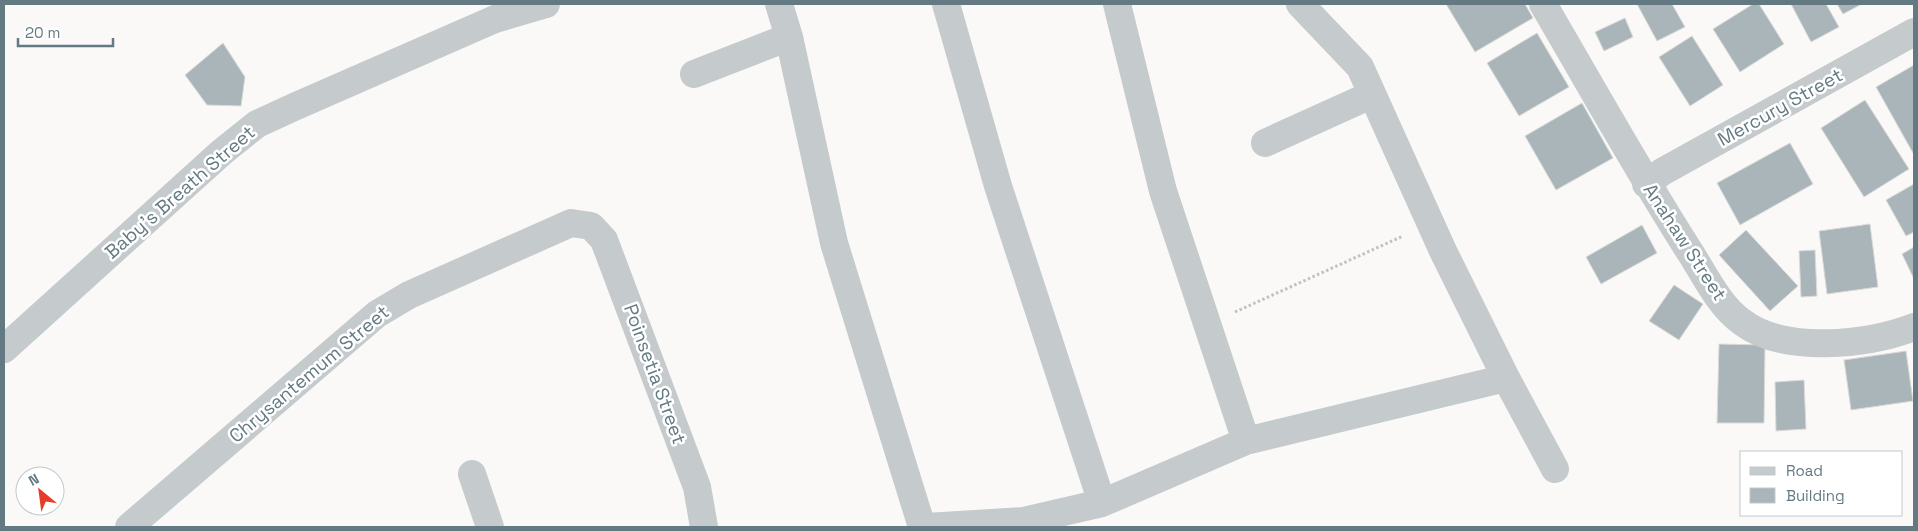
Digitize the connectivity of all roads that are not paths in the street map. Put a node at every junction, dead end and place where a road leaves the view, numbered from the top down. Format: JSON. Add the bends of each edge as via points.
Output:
{"nodes":[{"id":1,"x":546,"y":4,"type":"edge"},
{"id":2,"x":779,"y":4,"type":"edge"},
{"id":3,"x":946,"y":4,"type":"edge"},
{"id":4,"x":1300,"y":4,"type":"edge"},
{"id":5,"x":1544,"y":4,"type":"edge"},
{"id":6,"x":1121,"y":5,"type":"edge"},
{"id":7,"x":490,"y":11,"type":"edge"},
{"id":8,"x":1914,"y":32,"type":"edge"},
{"id":9,"x":790,"y":37,"type":"junction"},
{"id":10,"x":694,"y":74,"type":"dead end"},
{"id":11,"x":1371,"y":95,"type":"junction"},
{"id":12,"x":1264,"y":143,"type":"dead end"},
{"id":13,"x":1646,"y":184,"type":"junction"},
{"id":14,"x":592,"y":226,"type":"joint"},
{"id":15,"x":1914,"y":327,"type":"edge"},
{"id":16,"x":4,"y":349,"type":"edge"},
{"id":17,"x":1506,"y":378,"type":"junction"},
{"id":18,"x":1246,"y":441,"type":"junction"},
{"id":19,"x":1555,"y":469,"type":"dead end"},
{"id":20,"x":472,"y":474,"type":"dead end"},
{"id":21,"x":1102,"y":503,"type":"junction"},
{"id":22,"x":129,"y":527,"type":"edge"},
{"id":23,"x":490,"y":527,"type":"edge"},
{"id":24,"x":704,"y":527,"type":"edge"},
{"id":25,"x":922,"y":527,"type":"edge"},
{"id":26,"x":926,"y":527,"type":"edge"}],
"edges":[{"from":1,"to":7,"type":"street","name":"Baby's Breath Street"},
{"from":2,"to":9,"type":"street"},
{"from":3,"to":21,"type":"street","via":[[998,186]]},
{"from":4,"to":11,"type":"street","via":[[1360,67]]},
{"from":5,"to":13,"type":"street","name":"Anahaw Street"},
{"from":6,"to":18,"type":"street","via":[[1163,192]]},
{"from":7,"to":16,"type":"street","name":"Baby's Breath Street","via":[[257,124]]},
{"from":8,"to":13,"type":"street","name":"Mercury Street","via":[[1662,172]]},
{"from":9,"to":10,"type":"street"},
{"from":9,"to":25,"type":"street","via":[[834,243]]},
{"from":11,"to":12,"type":"street"},
{"from":11,"to":17,"type":"street"},
{"from":13,"to":15,"type":"street","name":"Anahaw Street","via":[[1723,303],[1742,322],[1771,336],[1808,343],[1856,341]]},
{"from":14,"to":22,"type":"street","name":"Chrysantemum Street","via":[[571,223],[408,295],[377,314]]},
{"from":14,"to":24,"type":"street","name":"Poinsetia Street","via":[[604,240],[612,258],[697,487]]},
{"from":17,"to":18,"type":"street"},
{"from":17,"to":19,"type":"street"},
{"from":18,"to":21,"type":"street"},
{"from":20,"to":23,"type":"street"},
{"from":21,"to":26,"type":"street","via":[[1024,521]]}]}
